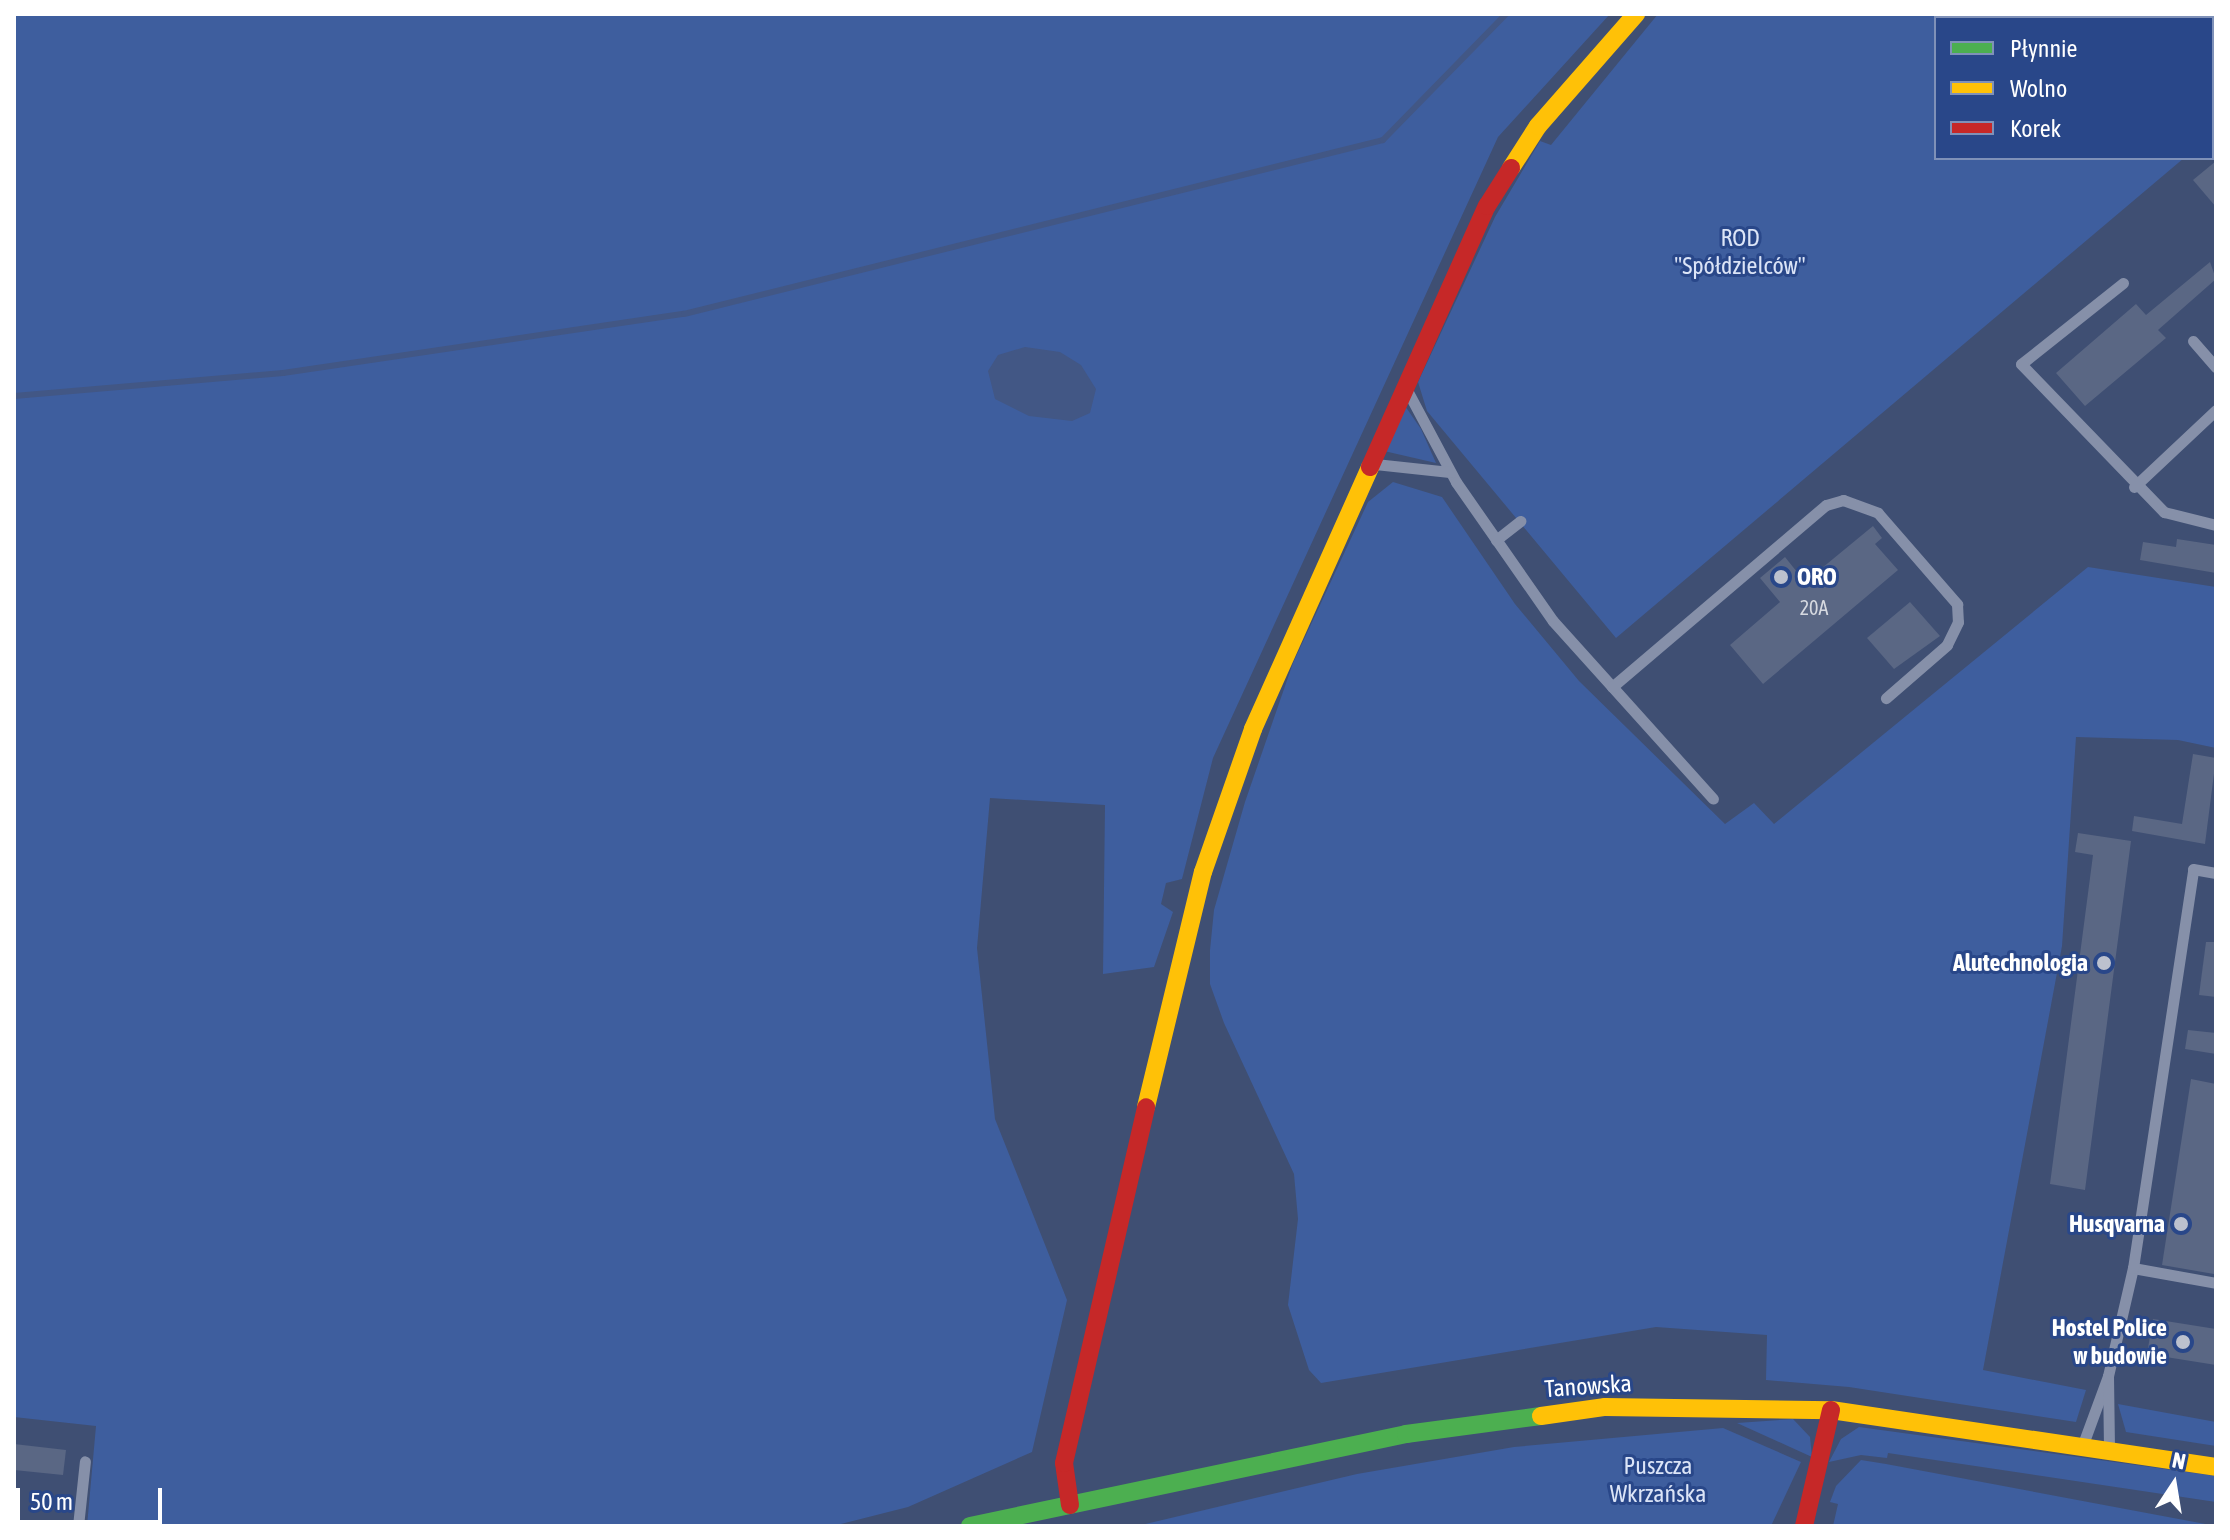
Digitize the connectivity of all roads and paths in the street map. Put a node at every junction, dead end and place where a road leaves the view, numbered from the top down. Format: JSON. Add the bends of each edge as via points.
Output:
{"nodes":[{"id":1,"x":1636,"y":14,"type":"edge"},
{"id":2,"x":2123,"y":283,"type":"dead end"},
{"id":3,"x":2193,"y":341,"type":"dead end"},
{"id":4,"x":2216,"y":367,"type":"edge"},
{"id":5,"x":1406,"y":387,"type":"junction"},
{"id":6,"x":2216,"y":410,"type":"edge"},
{"id":7,"x":1370,"y":464,"type":"junction"},
{"id":8,"x":1450,"y":472,"type":"junction"},
{"id":9,"x":2134,"y":487,"type":"junction"},
{"id":10,"x":1520,"y":521,"type":"dead end"},
{"id":11,"x":2216,"y":525,"type":"edge"},
{"id":12,"x":1496,"y":540,"type":"junction"},
{"id":13,"x":1612,"y":687,"type":"junction"},
{"id":14,"x":1886,"y":698,"type":"dead end"},
{"id":15,"x":1713,"y":799,"type":"dead end"},
{"id":16,"x":2216,"y":873,"type":"edge"},
{"id":17,"x":2133,"y":1268,"type":"junction"},
{"id":18,"x":2216,"y":1283,"type":"edge"},
{"id":19,"x":2108,"y":1376,"type":"junction"},
{"id":20,"x":1831,"y":1410,"type":"junction"},
{"id":21,"x":2082,"y":1446,"type":"junction"},
{"id":22,"x":2109,"y":1451,"type":"junction"},
{"id":23,"x":85,"y":1461,"type":"dead end"},
{"id":24,"x":2216,"y":1467,"type":"edge"},
{"id":25,"x":1070,"y":1505,"type":"junction"},
{"id":26,"x":78,"y":1526,"type":"edge"},
{"id":27,"x":970,"y":1526,"type":"edge"},
{"id":28,"x":1804,"y":1526,"type":"edge"}],
"edges":[{"from":1,"to":5,"type":"street","via":[[1555,104],[1503,178]]},
{"from":2,"to":9,"type":"lane","via":[[2021,364]]},
{"from":3,"to":4,"type":"lane"},
{"from":5,"to":7,"type":"street"},
{"from":5,"to":8,"type":"lane"},
{"from":6,"to":9,"type":"lane"},
{"from":7,"to":8,"type":"lane"},
{"from":7,"to":25,"type":"street","via":[[1276,669],[1203,872],[1066,1455]]},
{"from":8,"to":12,"type":"lane"},
{"from":9,"to":11,"type":"lane","via":[[2164,512]]},
{"from":10,"to":12,"type":"lane"},
{"from":12,"to":13,"type":"lane","via":[[1553,621]]},
{"from":13,"to":14,"type":"lane","via":[[1826,505],[1843,500],[1878,513],[1957,604],[1958,622],[1947,645]]},
{"from":13,"to":15,"type":"lane"},
{"from":16,"to":17,"type":"lane","via":[[2193,869]]},
{"from":17,"to":18,"type":"lane"},
{"from":17,"to":19,"type":"lane"},
{"from":19,"to":21,"type":"lane"},
{"from":19,"to":22,"type":"lane"},
{"from":20,"to":21,"type":"street","name":"Tanowska"},
{"from":20,"to":25,"type":"street","name":"Tanowska","via":[[1679,1404],[1534,1414]]},
{"from":20,"to":28,"type":"street"},
{"from":21,"to":22,"type":"street","name":"Tanowska"},
{"from":22,"to":24,"type":"street","name":"Tanowska"},
{"from":23,"to":26,"type":"lane"},
{"from":25,"to":27,"type":"street","name":"Tanowska"}]}
